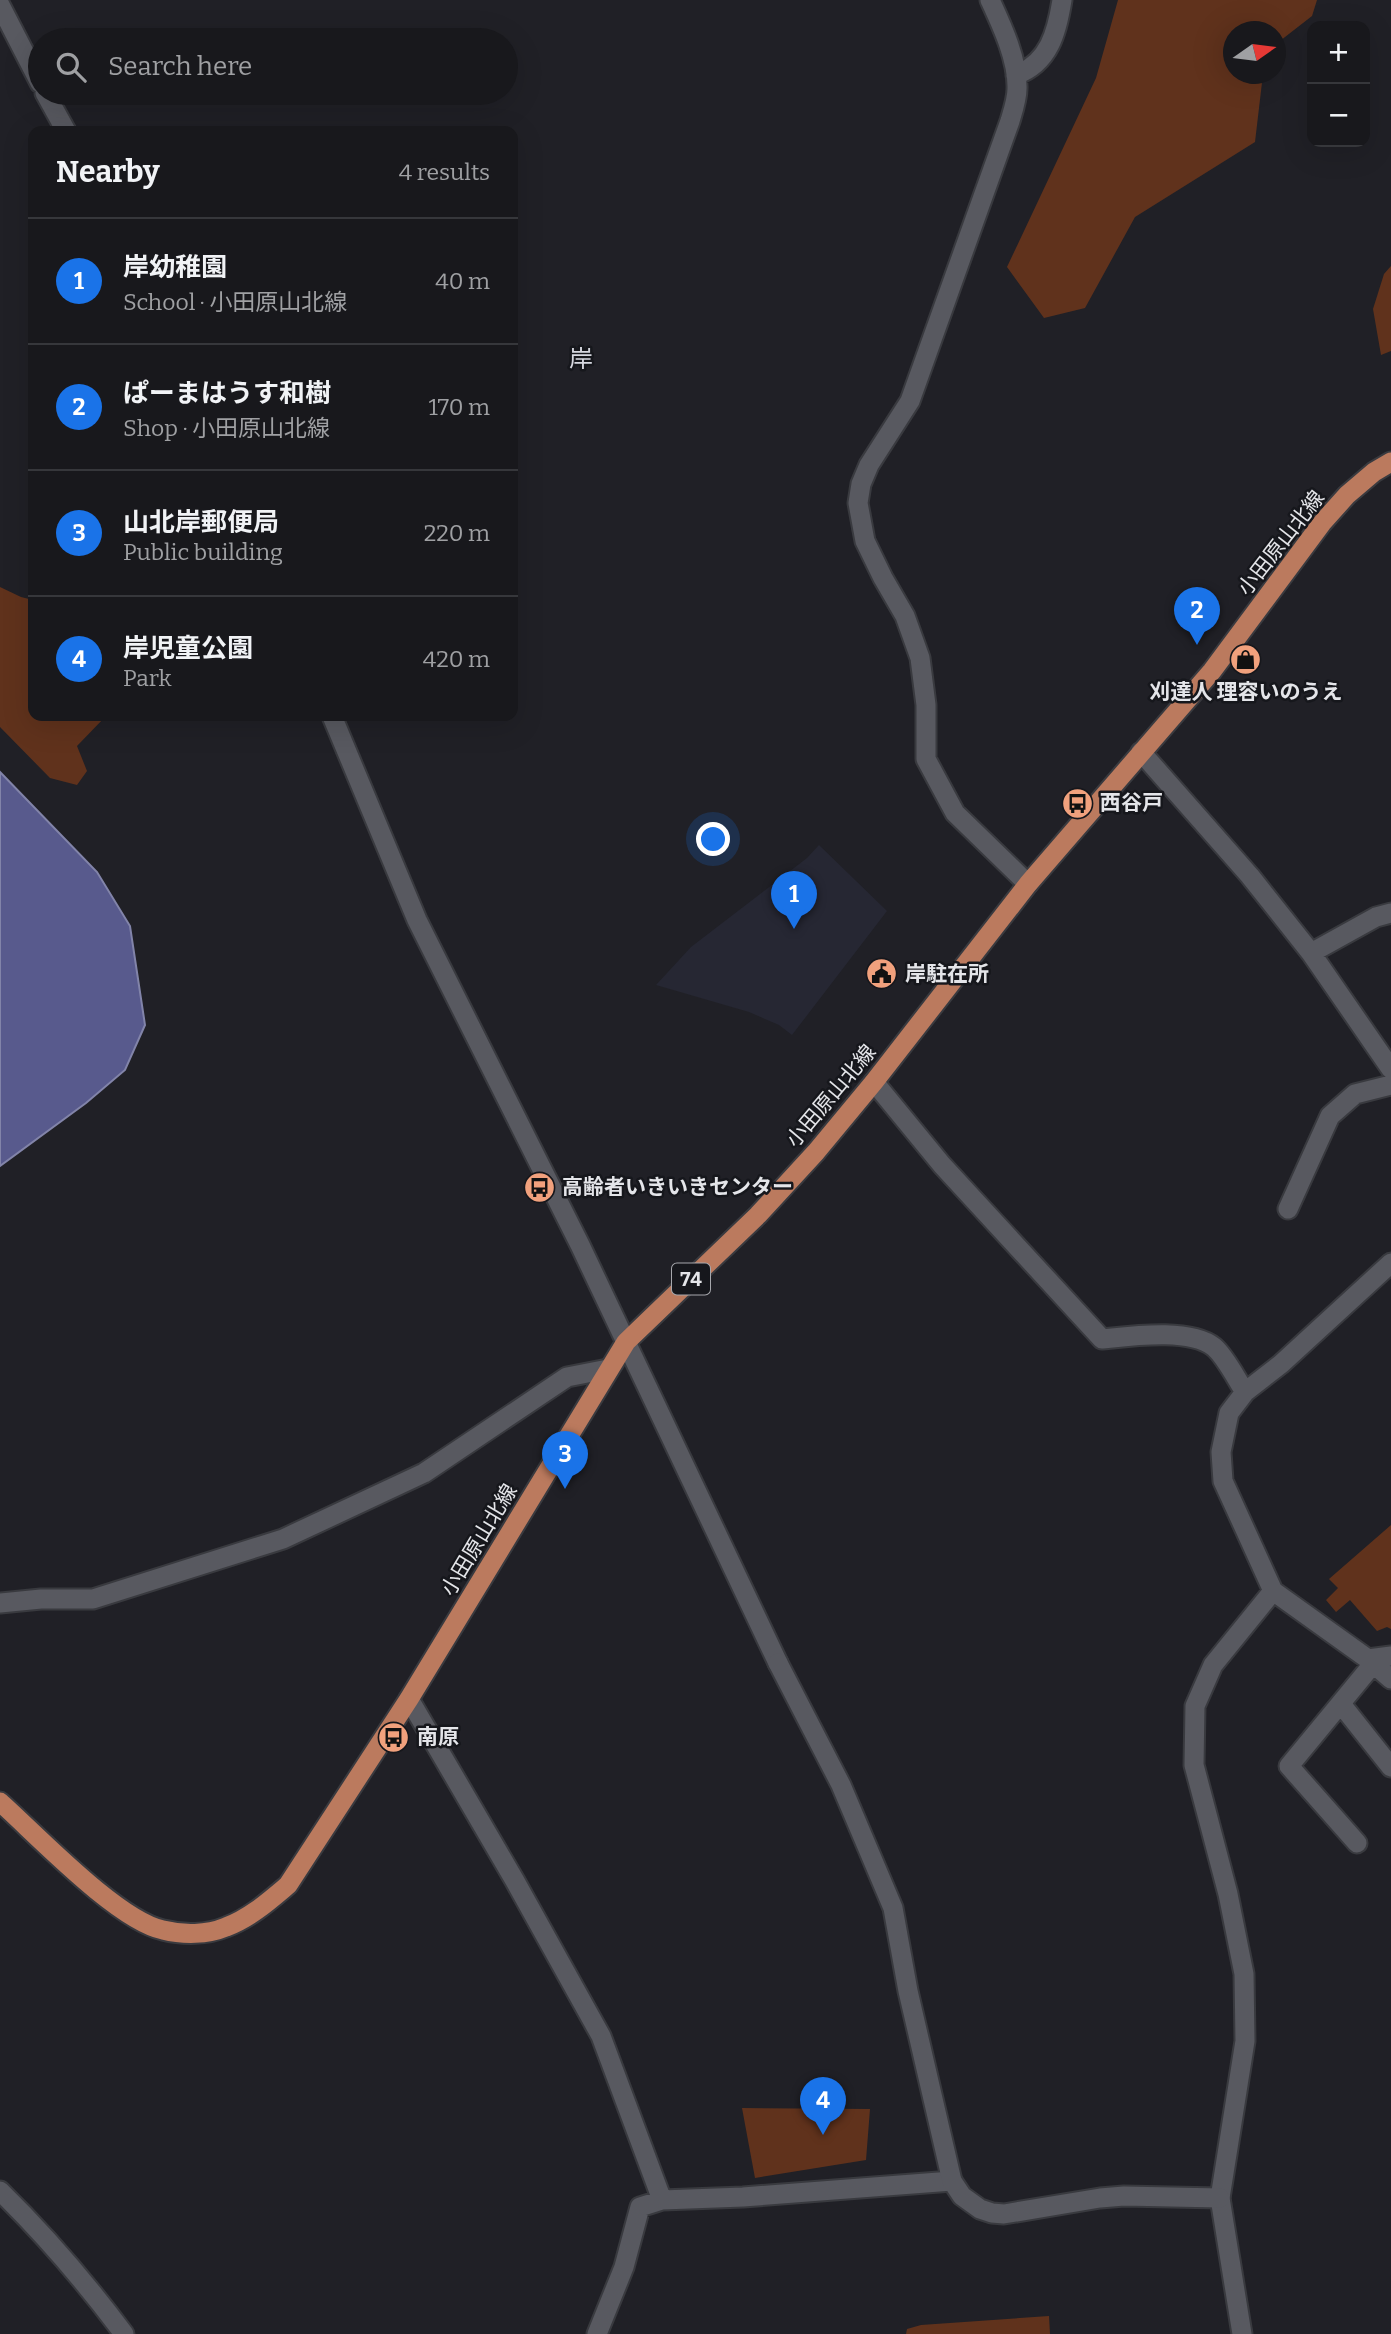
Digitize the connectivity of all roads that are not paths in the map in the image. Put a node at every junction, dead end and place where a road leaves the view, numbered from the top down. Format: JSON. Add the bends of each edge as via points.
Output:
{"nodes":[{"id":1,"x":990,"y":0,"type":"edge"},
{"id":2,"x":1062,"y":0,"type":"edge"},
{"id":3,"x":0,"y":5,"type":"edge"},
{"id":4,"x":28,"y":60,"type":"edge"},
{"id":5,"x":1016,"y":75,"type":"junction"},
{"id":6,"x":52,"y":105,"type":"edge"},
{"id":7,"x":63,"y":126,"type":"edge"},
{"id":8,"x":1391,"y":463,"type":"edge"},
{"id":9,"x":334,"y":721,"type":"edge"},
{"id":10,"x":1141,"y":752,"type":"junction"},
{"id":11,"x":1028,"y":884,"type":"junction"},
{"id":12,"x":1391,"y":912,"type":"edge"},
{"id":13,"x":1311,"y":953,"type":"junction"},
{"id":14,"x":1384,"y":1044,"type":"edge"},
{"id":15,"x":1391,"y":1069,"type":"edge"},
{"id":16,"x":874,"y":1082,"type":"junction"},
{"id":17,"x":1391,"y":1085,"type":"edge"},
{"id":18,"x":1288,"y":1209,"type":"dead end"},
{"id":19,"x":1391,"y":1263,"type":"edge"},
{"id":20,"x":626,"y":1342,"type":"junction"},
{"id":21,"x":608,"y":1368,"type":"junction"},
{"id":22,"x":1245,"y":1392,"type":"junction"},
{"id":23,"x":1273,"y":1591,"type":"junction"},
{"id":24,"x":0,"y":1603,"type":"edge"},
{"id":25,"x":1378,"y":1660,"type":"edge"},
{"id":26,"x":1391,"y":1679,"type":"edge"},
{"id":27,"x":409,"y":1699,"type":"junction"},
{"id":28,"x":1341,"y":1704,"type":"junction"},
{"id":29,"x":1391,"y":1767,"type":"edge"},
{"id":30,"x":0,"y":1802,"type":"edge"},
{"id":31,"x":1357,"y":1843,"type":"dead end"},
{"id":32,"x":952,"y":2180,"type":"junction"},
{"id":33,"x":0,"y":2191,"type":"edge"},
{"id":34,"x":1220,"y":2198,"type":"junction"},
{"id":35,"x":662,"y":2200,"type":"junction"},
{"id":36,"x":124,"y":2334,"type":"edge"},
{"id":37,"x":597,"y":2334,"type":"edge"},
{"id":38,"x":1242,"y":2334,"type":"edge"}],
"edges":[{"from":1,"to":5,"type":"street"},
{"from":2,"to":5,"type":"street","via":[[1052,44],[1031,70]]},
{"from":3,"to":4,"type":"street"},
{"from":5,"to":11,"type":"street","via":[[1018,91],[1010,121],[910,401],[869,465],[858,503],[865,541],[905,615],[920,658],[926,759],[955,813]]},
{"from":6,"to":7,"type":"street"},
{"from":8,"to":10,"type":"main road","name":"小田原山北線","number":"74","via":[[1339,504],[1213,671]]},
{"from":9,"to":20,"type":"street","via":[[417,920]]},
{"from":10,"to":11,"type":"main road","name":"小田原山北線","number":"74"},
{"from":10,"to":13,"type":"street"},
{"from":11,"to":16,"type":"main road","name":"小田原山北線","number":"74"},
{"from":12,"to":13,"type":"street"},
{"from":13,"to":14,"type":"street"},
{"from":14,"to":15,"type":"street"},
{"from":16,"to":20,"type":"main road","name":"小田原山北線","number":"74","via":[[758,1215]]},
{"from":16,"to":22,"type":"street","via":[[942,1166],[1102,1339],[1198,1337],[1216,1348]]},
{"from":17,"to":18,"type":"street","via":[[1355,1094],[1330,1116]]},
{"from":19,"to":22,"type":"street"},
{"from":20,"to":21,"type":"main road","name":"小田原山北線","number":"74"},
{"from":20,"to":32,"type":"street","via":[[778,1663],[841,1784],[893,1908]]},
{"from":21,"to":24,"type":"street","via":[[567,1377],[424,1473],[283,1539],[93,1599]]},
{"from":21,"to":27,"type":"main road","name":"小田原山北線","number":"74"},
{"from":22,"to":23,"type":"street","via":[[1229,1413],[1221,1452],[1223,1481]]},
{"from":23,"to":25,"type":"street"},
{"from":23,"to":34,"type":"street","via":[[1213,1665],[1195,1706],[1194,1765],[1244,1974],[1245,2041]]},
{"from":25,"to":26,"type":"street"},
{"from":25,"to":28,"type":"street"},
{"from":27,"to":30,"type":"main road","name":"小田原山北線","number":"74","via":[[288,1885],[260,1909],[225,1927],[195,1934],[161,1930],[136,1918],[101,1893]]},
{"from":27,"to":35,"type":"street","via":[[601,2036]]},
{"from":28,"to":29,"type":"street"},
{"from":28,"to":31,"type":"street","via":[[1289,1766]]},
{"from":32,"to":34,"type":"street","via":[[970,2203],[1004,2214],[1124,2196]]},
{"from":32,"to":35,"type":"street"},
{"from":33,"to":36,"type":"street","via":[[83,2279]]},
{"from":34,"to":38,"type":"street"},
{"from":35,"to":37,"type":"street","via":[[640,2207],[624,2267]]}]}
